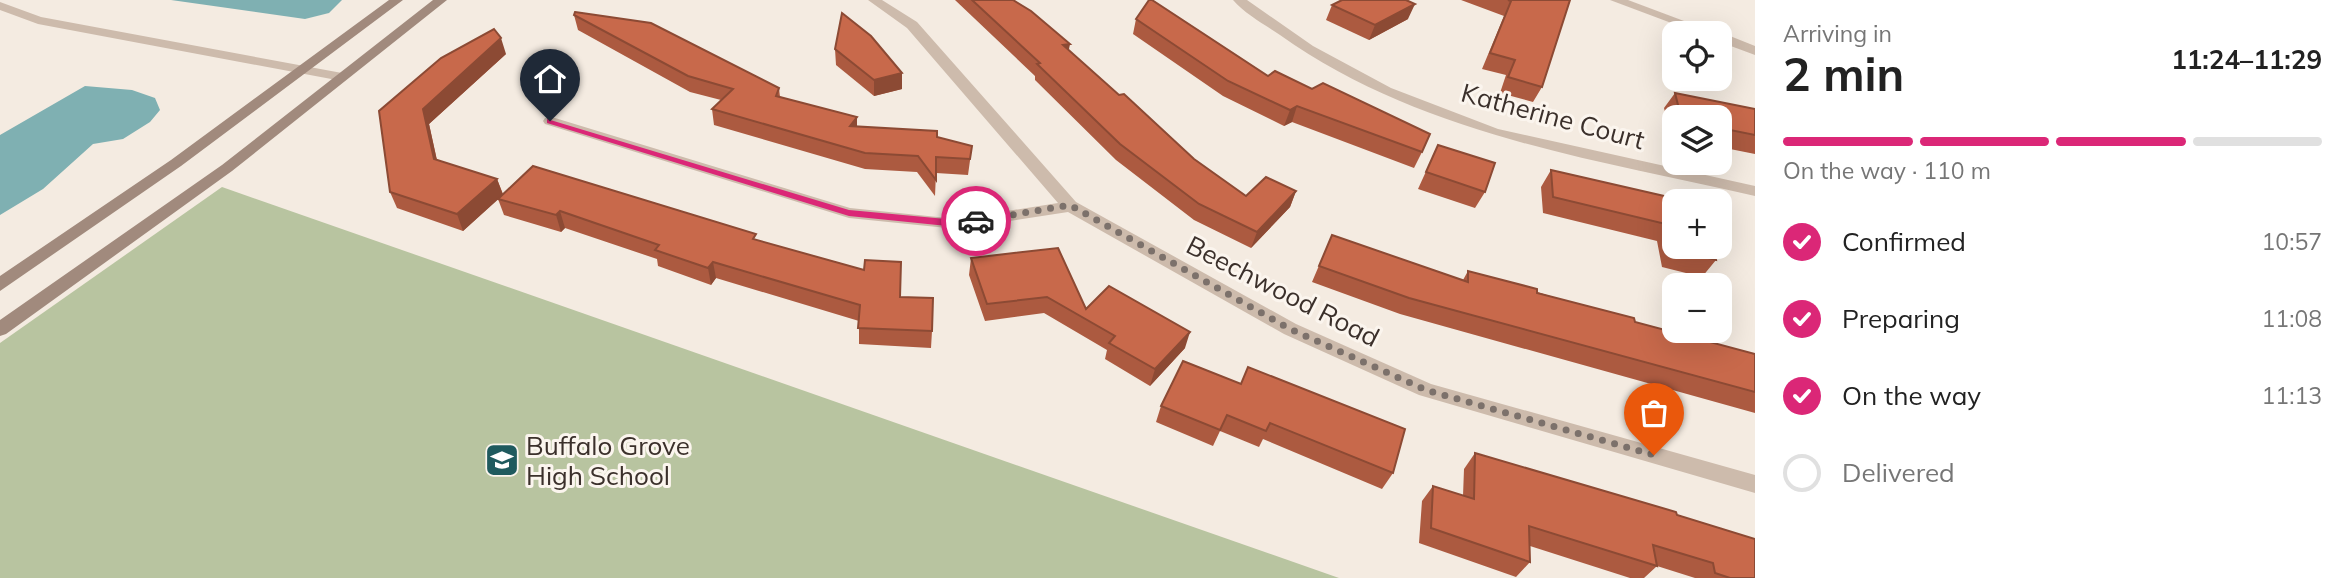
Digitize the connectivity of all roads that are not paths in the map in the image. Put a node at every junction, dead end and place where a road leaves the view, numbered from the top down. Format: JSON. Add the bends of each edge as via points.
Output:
{"nodes":[{"id":1,"x":397,"y":0,"type":"edge"},
{"id":2,"x":441,"y":0,"type":"edge"},
{"id":3,"x":874,"y":0,"type":"edge"},
{"id":4,"x":1240,"y":0,"type":"edge"},
{"id":5,"x":1616,"y":0,"type":"edge"},
{"id":6,"x":0,"y":6,"type":"edge"},
{"id":7,"x":1676,"y":21,"type":"edge"},
{"id":8,"x":1732,"y":42,"type":"edge"},
{"id":9,"x":1755,"y":51,"type":"edge"},
{"id":10,"x":302,"y":70,"type":"junction"},
{"id":11,"x":342,"y":77,"type":"junction"},
{"id":12,"x":550,"y":121,"type":"dead end"},
{"id":13,"x":1755,"y":191,"type":"edge"},
{"id":14,"x":1070,"y":205,"type":"junction"},
{"id":15,"x":0,"y":285,"type":"edge"},
{"id":16,"x":0,"y":329,"type":"edge"},
{"id":17,"x":1755,"y":484,"type":"edge"}],
"edges":[{"from":1,"to":10,"type":"main road"},
{"from":2,"to":11,"type":"main road"},
{"from":3,"to":14,"type":"street","name":"Beechwood Road","via":[[912,25]]},
{"from":4,"to":13,"type":"street","name":"Katherine Court","via":[[1308,49],[1386,91],[1494,132]]},
{"from":5,"to":7,"type":"street"},
{"from":6,"to":10,"type":"street","via":[[38,20]]},
{"from":8,"to":9,"type":"street"},
{"from":10,"to":11,"type":"street"},
{"from":10,"to":15,"type":"main road"},
{"from":11,"to":16,"type":"main road","via":[[227,168]]},
{"from":12,"to":14,"type":"street","via":[[849,213],[957,224]]},
{"from":14,"to":17,"type":"street","name":"Beechwood Road","via":[[1290,329],[1426,390]]}]}
